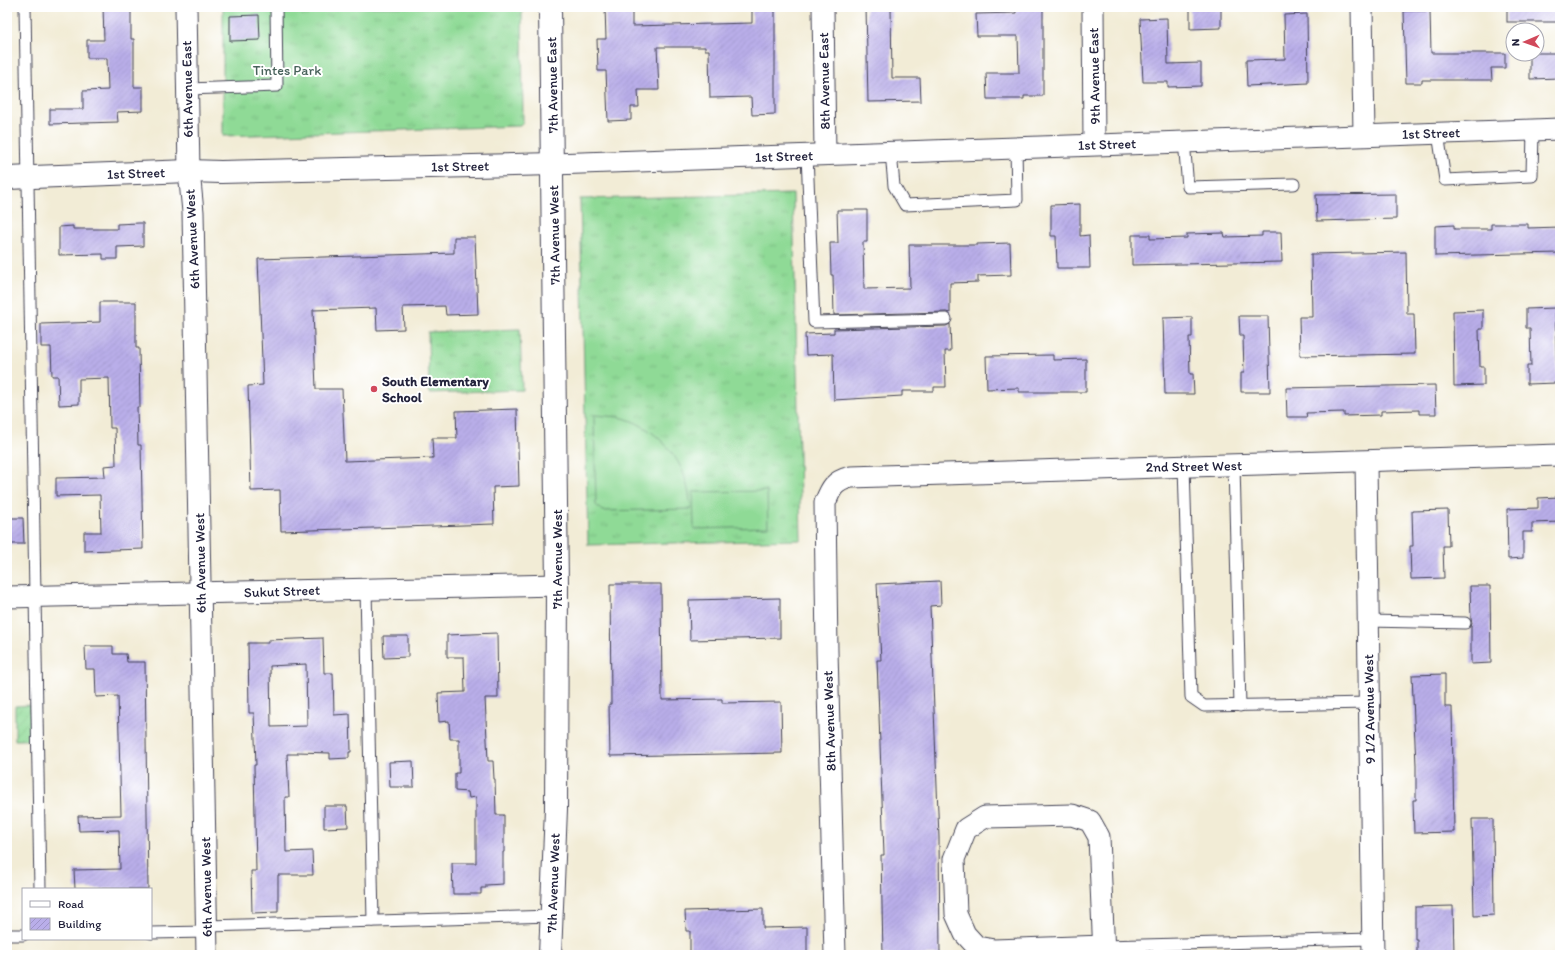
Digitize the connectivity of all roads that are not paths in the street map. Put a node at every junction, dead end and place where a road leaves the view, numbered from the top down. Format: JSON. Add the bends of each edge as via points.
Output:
{"nodes":[{"id":1,"x":25,"y":7,"type":"edge"},
{"id":2,"x":186,"y":7,"type":"edge"},
{"id":3,"x":276,"y":7,"type":"edge"},
{"id":4,"x":550,"y":7,"type":"edge"},
{"id":5,"x":823,"y":7,"type":"edge"},
{"id":6,"x":1093,"y":7,"type":"edge"},
{"id":7,"x":1362,"y":7,"type":"edge"},
{"id":8,"x":187,"y":89,"type":"junction"},
{"id":9,"x":1560,"y":129,"type":"edge"},
{"id":10,"x":1533,"y":130,"type":"junction"},
{"id":11,"x":1438,"y":132,"type":"junction"},
{"id":12,"x":1364,"y":135,"type":"junction"},
{"id":13,"x":1184,"y":141,"type":"junction"},
{"id":14,"x":1094,"y":144,"type":"junction"},
{"id":15,"x":1016,"y":147,"type":"junction"},
{"id":16,"x":891,"y":152,"type":"junction"},
{"id":17,"x":816,"y":155,"type":"junction"},
{"id":18,"x":553,"y":164,"type":"junction"},
{"id":19,"x":188,"y":171,"type":"junction"},
{"id":20,"x":28,"y":177,"type":"junction"},
{"id":21,"x":7,"y":178,"type":"edge"},
{"id":22,"x":1294,"y":184,"type":"dead end"},
{"id":23,"x":946,"y":319,"type":"dead end"},
{"id":24,"x":1560,"y":455,"type":"edge"},
{"id":25,"x":1366,"y":462,"type":"junction"},
{"id":26,"x":1234,"y":465,"type":"junction"},
{"id":27,"x":1184,"y":466,"type":"junction"},
{"id":28,"x":831,"y":488,"type":"joint"},
{"id":29,"x":557,"y":585,"type":"junction"},
{"id":30,"x":366,"y":589,"type":"junction"},
{"id":31,"x":201,"y":594,"type":"junction"},
{"id":32,"x":35,"y":596,"type":"junction"},
{"id":33,"x":7,"y":597,"type":"edge"},
{"id":34,"x":1368,"y":621,"type":"junction"},
{"id":35,"x":1465,"y":623,"type":"dead end"},
{"id":36,"x":1369,"y":703,"type":"junction"},
{"id":37,"x":1240,"y":706,"type":"junction"},
{"id":38,"x":40,"y":888,"type":"edge"},
{"id":39,"x":551,"y":916,"type":"junction"},
{"id":40,"x":373,"y":921,"type":"junction"},
{"id":41,"x":207,"y":929,"type":"junction"},
{"id":42,"x":152,"y":933,"type":"edge"},
{"id":43,"x":7,"y":935,"type":"edge"},
{"id":44,"x":22,"y":935,"type":"edge"},
{"id":45,"x":1372,"y":947,"type":"edge"},
{"id":46,"x":1104,"y":950,"type":"edge"},
{"id":47,"x":207,"y":955,"type":"edge"},
{"id":48,"x":550,"y":955,"type":"edge"},
{"id":49,"x":835,"y":955,"type":"edge"}],
"edges":[{"from":1,"to":20,"type":"lane"},
{"from":2,"to":8,"type":"street","name":"6th Avenue East"},
{"from":3,"to":8,"type":"lane","via":[[277,86]]},
{"from":4,"to":18,"type":"street","name":"7th Avenue East"},
{"from":5,"to":17,"type":"street","name":"8th Avenue East"},
{"from":6,"to":14,"type":"street","name":"9th Avenue East"},
{"from":7,"to":12,"type":"street"},
{"from":8,"to":19,"type":"street","name":"6th Avenue East"},
{"from":9,"to":10,"type":"street","name":"1st Street"},
{"from":10,"to":11,"type":"street","name":"1st Street"},
{"from":10,"to":11,"type":"lane","via":[[1532,176],[1445,180]]},
{"from":11,"to":12,"type":"street","name":"1st Street"},
{"from":12,"to":13,"type":"street","name":"1st Street"},
{"from":13,"to":14,"type":"street","name":"1st Street"},
{"from":13,"to":22,"type":"lane","via":[[1188,187]]},
{"from":14,"to":15,"type":"street","name":"1st Street"},
{"from":15,"to":16,"type":"street","name":"1st Street"},
{"from":15,"to":16,"type":"lane","via":[[1018,200],[905,205],[894,186]]},
{"from":16,"to":17,"type":"street","name":"1st Street"},
{"from":17,"to":18,"type":"street","name":"1st Street"},
{"from":17,"to":23,"type":"lane","via":[[814,322]]},
{"from":18,"to":19,"type":"street","name":"1st Street"},
{"from":18,"to":29,"type":"street","name":"7th Avenue West"},
{"from":19,"to":20,"type":"street","name":"1st Street"},
{"from":19,"to":31,"type":"street","name":"6th Avenue West","via":[[193,212]]},
{"from":20,"to":21,"type":"street","name":"1st Street"},
{"from":20,"to":32,"type":"lane"},
{"from":24,"to":25,"type":"street","name":"2nd Street West"},
{"from":25,"to":26,"type":"street","name":"2nd Street West"},
{"from":25,"to":34,"type":"street","name":"9 1/2 Avenue West"},
{"from":26,"to":27,"type":"street","name":"2nd Street West"},
{"from":26,"to":37,"type":"lane"},
{"from":27,"to":28,"type":"street","name":"2nd Street West","via":[[851,477],[843,479]]},
{"from":27,"to":37,"type":"lane","via":[[1191,697],[1204,706]]},
{"from":28,"to":49,"type":"street","name":"8th Avenue West","via":[[825,503],[825,519]]},
{"from":29,"to":30,"type":"street","name":"Sukut Street"},
{"from":29,"to":39,"type":"street","name":"7th Avenue West","via":[[556,809]]},
{"from":30,"to":31,"type":"street","name":"Sukut Street"},
{"from":30,"to":40,"type":"lane"},
{"from":31,"to":32,"type":"street","name":"Sukut Street"},
{"from":31,"to":41,"type":"street","name":"6th Avenue West"},
{"from":32,"to":33,"type":"street","name":"Sukut Street"},
{"from":32,"to":38,"type":"lane"},
{"from":34,"to":35,"type":"lane"},
{"from":34,"to":36,"type":"street","name":"9 1/2 Avenue West"},
{"from":36,"to":37,"type":"lane"},
{"from":36,"to":45,"type":"street","name":"9 1/2 Avenue West"},
{"from":39,"to":40,"type":"lane"},
{"from":39,"to":48,"type":"street","name":"7th Avenue West"},
{"from":40,"to":41,"type":"lane"},
{"from":41,"to":42,"type":"lane"},
{"from":41,"to":47,"type":"street","name":"6th Avenue West"},
{"from":43,"to":44,"type":"lane"},
{"from":45,"to":46,"type":"lane"},
{"from":46,"to":46,"type":"street","via":[[994,950],[977,947],[965,934],[956,914],[954,860],[966,829],[985,817],[1072,815],[1090,821],[1099,837]]}]}
